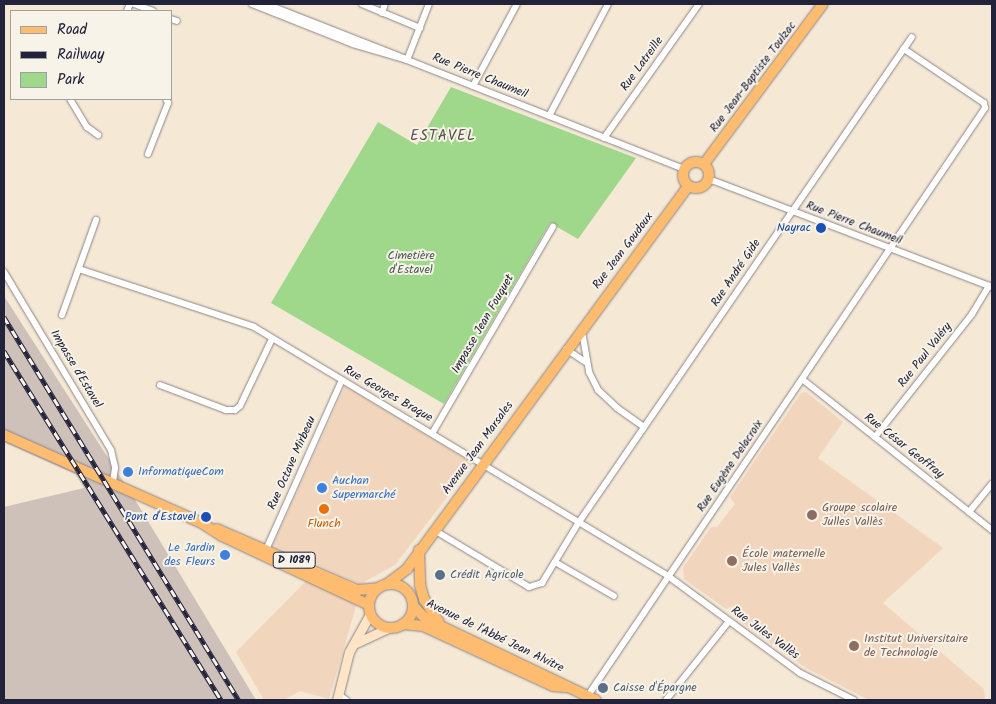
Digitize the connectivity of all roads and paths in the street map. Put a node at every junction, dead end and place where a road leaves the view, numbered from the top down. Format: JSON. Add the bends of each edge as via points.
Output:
{"nodes":[{"id":1,"x":134,"y":4,"type":"edge"},
{"id":2,"x":252,"y":4,"type":"edge"},
{"id":3,"x":266,"y":4,"type":"edge"},
{"id":4,"x":362,"y":4,"type":"edge"},
{"id":5,"x":385,"y":4,"type":"edge"},
{"id":6,"x":430,"y":4,"type":"edge"},
{"id":7,"x":517,"y":4,"type":"edge"},
{"id":8,"x":608,"y":4,"type":"edge"},
{"id":9,"x":699,"y":4,"type":"edge"},
{"id":10,"x":823,"y":4,"type":"edge"},
{"id":11,"x":150,"y":10,"type":"edge"},
{"id":12,"x":382,"y":12,"type":"junction"},
{"id":13,"x":420,"y":28,"type":"junction"},
{"id":14,"x":912,"y":37,"type":"dead end"},
{"id":15,"x":904,"y":49,"type":"junction"},
{"id":16,"x":407,"y":60,"type":"junction"},
{"id":17,"x":473,"y":86,"type":"junction"},
{"id":18,"x":71,"y":100,"type":"edge"},
{"id":19,"x":166,"y":100,"type":"edge"},
{"id":20,"x":549,"y":116,"type":"junction"},
{"id":21,"x":98,"y":135,"type":"dead end"},
{"id":22,"x":604,"y":138,"type":"junction"},
{"id":23,"x":148,"y":154,"type":"dead end"},
{"id":24,"x":704,"y":164,"type":"junction"},
{"id":25,"x":684,"y":169,"type":"junction"},
{"id":26,"x":709,"y":179,"type":"junction"},
{"id":27,"x":688,"y":186,"type":"junction"},
{"id":28,"x":793,"y":211,"type":"junction"},
{"id":29,"x":96,"y":220,"type":"dead end"},
{"id":30,"x":553,"y":227,"type":"dead end"},
{"id":31,"x":890,"y":249,"type":"junction"},
{"id":32,"x":79,"y":268,"type":"junction"},
{"id":33,"x":4,"y":272,"type":"edge"},
{"id":34,"x":991,"y":286,"type":"edge"},
{"id":35,"x":62,"y":315,"type":"dead end"},
{"id":36,"x":579,"y":332,"type":"junction"},
{"id":37,"x":272,"y":339,"type":"junction"},
{"id":38,"x":569,"y":346,"type":"junction"},
{"id":39,"x":585,"y":362,"type":"junction"},
{"id":40,"x":802,"y":379,"type":"junction"},
{"id":41,"x":342,"y":380,"type":"junction"},
{"id":42,"x":160,"y":385,"type":"dead end"},
{"id":43,"x":644,"y":427,"type":"junction"},
{"id":44,"x":433,"y":432,"type":"junction"},
{"id":45,"x":4,"y":435,"type":"edge"},
{"id":46,"x":874,"y":437,"type":"junction"},
{"id":47,"x":483,"y":463,"type":"junction"},
{"id":48,"x":113,"y":483,"type":"junction"},
{"id":49,"x":992,"y":484,"type":"edge"},
{"id":50,"x":969,"y":512,"type":"junction"},
{"id":51,"x":579,"y":522,"type":"junction"},
{"id":52,"x":434,"y":530,"type":"junction"},
{"id":53,"x":992,"y":530,"type":"edge"},
{"id":54,"x":419,"y":550,"type":"junction"},
{"id":55,"x":265,"y":552,"type":"junction"},
{"id":56,"x":555,"y":562,"type":"junction"},
{"id":57,"x":407,"y":569,"type":"junction"},
{"id":58,"x":668,"y":576,"type":"junction"},
{"id":59,"x":382,"y":586,"type":"junction"},
{"id":60,"x":410,"y":594,"type":"junction"},
{"id":61,"x":614,"y":596,"type":"dead end"},
{"id":62,"x":413,"y":606,"type":"junction"},
{"id":63,"x":369,"y":610,"type":"junction"},
{"id":64,"x":729,"y":621,"type":"junction"},
{"id":65,"x":403,"y":624,"type":"junction"},
{"id":66,"x":388,"y":628,"type":"junction"},
{"id":67,"x":445,"y":628,"type":"junction"},
{"id":68,"x":352,"y":646,"type":"junction"},
{"id":69,"x":568,"y":688,"type":"junction"},
{"id":70,"x":341,"y":698,"type":"edge"},
{"id":71,"x":589,"y":699,"type":"edge"},
{"id":72,"x":666,"y":700,"type":"edge"},
{"id":73,"x":854,"y":700,"type":"edge"}],
"edges":[{"from":1,"to":11,"type":"street"},
{"from":2,"to":16,"type":"street","name":"Rue Pierre Chaumeil","via":[[354,44]]},
{"from":3,"to":16,"type":"street","name":"Rue Pierre Chaumeil","via":[[401,54]]},
{"from":4,"to":12,"type":"street"},
{"from":5,"to":12,"type":"street"},
{"from":6,"to":13,"type":"street"},
{"from":7,"to":17,"type":"street"},
{"from":8,"to":20,"type":"street"},
{"from":9,"to":22,"type":"street","name":"Rue Latreille"},
{"from":10,"to":24,"type":"main road","name":"Rue Jean-Baptiste Toulzac"},
{"from":12,"to":13,"type":"street"},
{"from":13,"to":16,"type":"street"},
{"from":14,"to":15,"type":"street","name":"Rue André Gide"},
{"from":15,"to":28,"type":"street","name":"Rue André Gide"},
{"from":15,"to":31,"type":"street","name":"Rue Eugène Delacroix","via":[[984,103],[985,108]]},
{"from":16,"to":17,"type":"street","name":"Rue Pierre Chaumeil"},
{"from":17,"to":20,"type":"street","name":"Rue Pierre Chaumeil"},
{"from":18,"to":21,"type":"street","via":[[87,127]]},
{"from":19,"to":23,"type":"street"},
{"from":20,"to":22,"type":"street","name":"Rue Pierre Chaumeil"},
{"from":22,"to":25,"type":"street","name":"Rue Pierre Chaumeil"},
{"from":24,"to":25,"type":"main road","via":[[690,163]]},
{"from":24,"to":26,"type":"main road"},
{"from":25,"to":27,"type":"main road","via":[[683,178]]},
{"from":26,"to":27,"type":"main road","via":[[700,188]]},
{"from":26,"to":28,"type":"street","name":"Rue Pierre Chaumeil"},
{"from":27,"to":36,"type":"main road","name":"Rue Jean Goudoux"},
{"from":28,"to":31,"type":"street","name":"Rue Pierre Chaumeil"},
{"from":28,"to":43,"type":"street","name":"Rue André Gide"},
{"from":29,"to":32,"type":"street"},
{"from":30,"to":44,"type":"street","name":"Impasse Jean Fouquet"},
{"from":31,"to":34,"type":"street","name":"Rue Pierre Chaumeil"},
{"from":31,"to":40,"type":"street","name":"Rue Eugène Delacroix"},
{"from":32,"to":35,"type":"street"},
{"from":32,"to":37,"type":"street","name":"Rue Georges Braque","via":[[254,326]]},
{"from":33,"to":48,"type":"street","name":"Impasse d'Estavel","via":[[111,450],[115,468]]},
{"from":34,"to":46,"type":"street","name":"Rue Paul Valéry"},
{"from":36,"to":38,"type":"main road","name":"Rue Jean Goudoux"},
{"from":36,"to":39,"type":"street","via":[[584,342]]},
{"from":37,"to":41,"type":"street","name":"Rue Georges Braque"},
{"from":37,"to":42,"type":"street","via":[[240,406],[235,410],[226,410]]},
{"from":38,"to":39,"type":"street"},
{"from":38,"to":47,"type":"main road","name":"Avenue Jean Marsales"},
{"from":39,"to":43,"type":"street","via":[[598,390]]},
{"from":40,"to":46,"type":"street","name":"Rue César Geoffray"},
{"from":40,"to":58,"type":"street","name":"Rue Eugène Delacroix"},
{"from":41,"to":44,"type":"street","name":"Rue Georges Braque"},
{"from":41,"to":55,"type":"street","name":"Rue Octave Mirbeau"},
{"from":43,"to":51,"type":"street","name":"Rue André Gide"},
{"from":44,"to":47,"type":"street","name":"Rue Georges Braque"},
{"from":45,"to":48,"type":"main road","number":"D 1089"},
{"from":46,"to":50,"type":"street","name":"Rue César Geoffray"},
{"from":47,"to":51,"type":"street","name":"Rue Georges Braque"},
{"from":47,"to":52,"type":"main road","name":"Avenue Jean Marsales"},
{"from":48,"to":55,"type":"main road","number":"D 1089","via":[[210,527],[229,531]]},
{"from":49,"to":50,"type":"street"},
{"from":50,"to":53,"type":"street","name":"Rue César Geoffray"},
{"from":51,"to":56,"type":"street","name":"Rue André Gide"},
{"from":51,"to":58,"type":"street","name":"Rue Georges Braque"},
{"from":52,"to":54,"type":"main road","name":"Avenue Jean Marsales"},
{"from":52,"to":56,"type":"street","name":"Rue André Gide","via":[[529,587],[542,583]]},
{"from":54,"to":57,"type":"main road","name":"Avenue Jean Marsales"},
{"from":54,"to":67,"type":"main road","via":[[420,585],[424,599]]},
{"from":55,"to":59,"type":"main road","number":"D 1089","via":[[357,590]]},
{"from":55,"to":63,"type":"main road","number":"D 1089"},
{"from":56,"to":61,"type":"street"},
{"from":57,"to":59,"type":"main road","name":"Avenue Jean Marsales"},
{"from":57,"to":60,"type":"main road"},
{"from":58,"to":64,"type":"street","name":"Rue Jules Vallès"},
{"from":58,"to":71,"type":"street","name":"Rue Eugène Delacroix"},
{"from":59,"to":60,"type":"main road","via":[[400,585]]},
{"from":59,"to":63,"type":"main road"},
{"from":60,"to":62,"type":"main road"},
{"from":62,"to":65,"type":"main road"},
{"from":62,"to":67,"type":"main road","name":"Avenue de l'Abbé Jean Alvitre","via":[[421,616]]},
{"from":63,"to":66,"type":"main road","via":[[377,623]]},
{"from":63,"to":68,"type":"main road","via":[[365,628]]},
{"from":64,"to":72,"type":"street"},
{"from":64,"to":73,"type":"street","name":"Rue Jules Vallès","via":[[800,672]]},
{"from":65,"to":66,"type":"main road"},
{"from":65,"to":69,"type":"main road","name":"Avenue de l'Abbé Jean Alvitre","via":[[423,626],[553,686]]},
{"from":66,"to":68,"type":"main road"},
{"from":67,"to":69,"type":"main road","name":"Avenue de l'Abbé Jean Alvitre"},
{"from":68,"to":70,"type":"main road"},
{"from":69,"to":71,"type":"main road","name":"Avenue de l'Abbé Jean Alvitre"}]}
